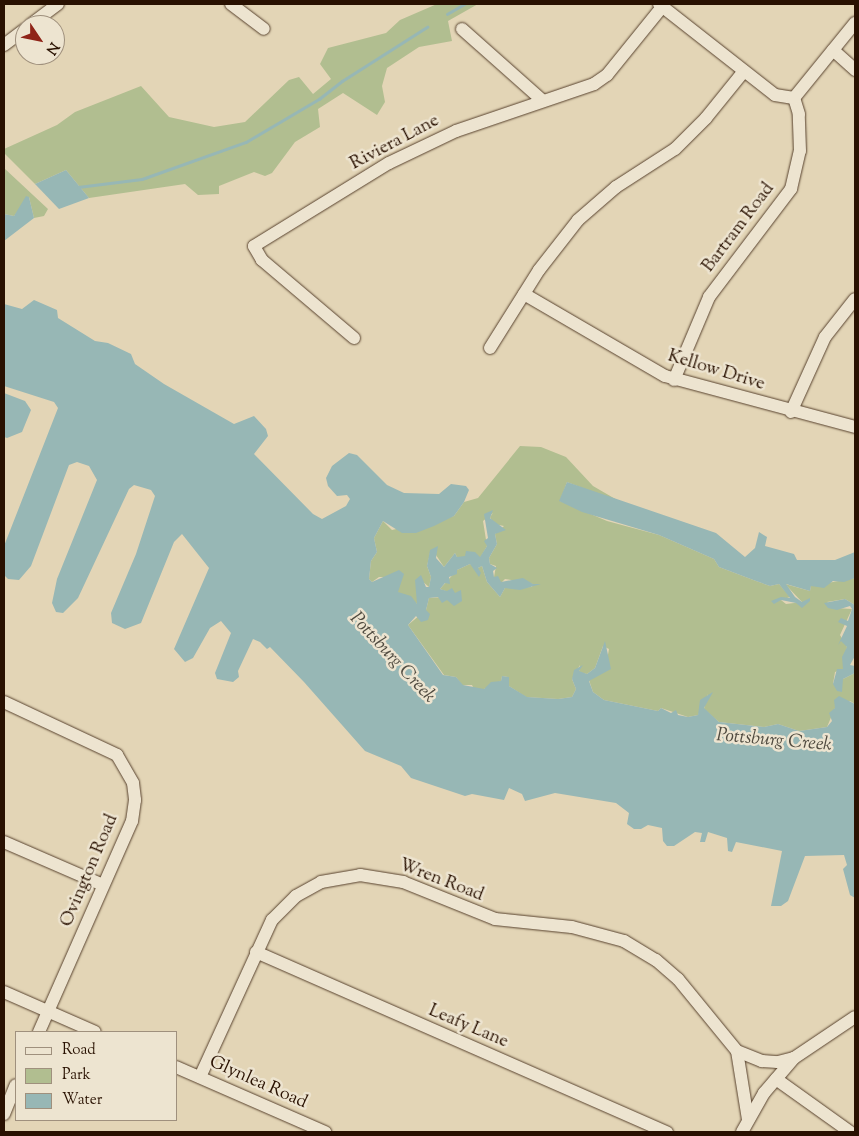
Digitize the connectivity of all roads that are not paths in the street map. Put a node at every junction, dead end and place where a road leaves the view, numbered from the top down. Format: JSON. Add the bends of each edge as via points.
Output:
{"nodes":[{"id":1,"x":58,"y":4,"type":"edge"},
{"id":2,"x":231,"y":4,"type":"edge"},
{"id":3,"x":661,"y":5,"type":"edge"},
{"id":4,"x":43,"y":15,"type":"edge"},
{"id":5,"x":855,"y":23,"type":"edge"},
{"id":6,"x":462,"y":29,"type":"dead end"},
{"id":7,"x":264,"y":30,"type":"dead end"},
{"id":8,"x":15,"y":37,"type":"edge"},
{"id":9,"x":4,"y":45,"type":"edge"},
{"id":10,"x":833,"y":50,"type":"junction"},
{"id":11,"x":855,"y":70,"type":"edge"},
{"id":12,"x":744,"y":71,"type":"junction"},
{"id":13,"x":794,"y":98,"type":"junction"},
{"id":14,"x":543,"y":101,"type":"junction"},
{"id":15,"x":524,"y":294,"type":"junction"},
{"id":16,"x":855,"y":299,"type":"edge"},
{"id":17,"x":354,"y":338,"type":"dead end"},
{"id":18,"x":490,"y":348,"type":"dead end"},
{"id":19,"x":674,"y":380,"type":"junction"},
{"id":20,"x":791,"y":412,"type":"junction"},
{"id":21,"x":855,"y":428,"type":"edge"},
{"id":22,"x":4,"y":702,"type":"edge"},
{"id":23,"x":4,"y":842,"type":"edge"},
{"id":24,"x":103,"y":885,"type":"junction"},
{"id":25,"x":256,"y":952,"type":"junction"},
{"id":26,"x":4,"y":992,"type":"edge"},
{"id":27,"x":48,"y":1011,"type":"junction"},
{"id":28,"x":855,"y":1017,"type":"edge"},
{"id":29,"x":39,"y":1031,"type":"edge"},
{"id":30,"x":93,"y":1031,"type":"edge"},
{"id":31,"x":737,"y":1051,"type":"junction"},
{"id":32,"x":794,"y":1058,"type":"junction"},
{"id":33,"x":178,"y":1068,"type":"edge"},
{"id":34,"x":200,"y":1077,"type":"junction"},
{"id":35,"x":776,"y":1079,"type":"junction"},
{"id":36,"x":15,"y":1087,"type":"edge"},
{"id":37,"x":4,"y":1114,"type":"edge"},
{"id":38,"x":748,"y":1120,"type":"junction"},
{"id":39,"x":326,"y":1132,"type":"edge"},
{"id":40,"x":667,"y":1132,"type":"edge"},
{"id":41,"x":742,"y":1132,"type":"edge"},
{"id":42,"x":850,"y":1132,"type":"edge"}],
"edges":[{"from":1,"to":4,"type":"street"},
{"from":2,"to":7,"type":"street"},
{"from":3,"to":12,"type":"street"},
{"from":3,"to":14,"type":"street","name":"Riviera Lane","via":[[606,76],[594,84]]},
{"from":5,"to":10,"type":"street"},
{"from":6,"to":14,"type":"street"},
{"from":8,"to":9,"type":"street"},
{"from":10,"to":11,"type":"street"},
{"from":10,"to":13,"type":"street"},
{"from":12,"to":13,"type":"street","via":[[775,95]]},
{"from":12,"to":15,"type":"street","via":[[685,140],[616,187],[578,220]]},
{"from":13,"to":19,"type":"street","name":"Bartram Road","via":[[799,114],[800,151],[791,189],[709,297]]},
{"from":14,"to":17,"type":"street","name":"Riviera Lane","via":[[456,131],[389,162],[254,246],[262,260]]},
{"from":15,"to":18,"type":"street"},
{"from":15,"to":19,"type":"street","name":"Kellow Drive"},
{"from":16,"to":20,"type":"street","via":[[825,337]]},
{"from":19,"to":20,"type":"street","name":"Kellow Drive"},
{"from":20,"to":21,"type":"street","name":"Kellow Drive"},
{"from":22,"to":24,"type":"street","name":"Ovington Road","via":[[96,742],[117,755],[127,768],[136,800],[132,822]]},
{"from":23,"to":24,"type":"street"},
{"from":24,"to":27,"type":"street","name":"Ovington Road"},
{"from":25,"to":31,"type":"street","name":"Wren Road","via":[[272,920],[296,896],[340,876],[378,876],[402,882],[487,917],[572,927],[624,941],[656,960],[678,979]]},
{"from":25,"to":34,"type":"street","name":"Wren Road"},
{"from":25,"to":40,"type":"street","name":"Leafy Lane"},
{"from":26,"to":27,"type":"street"},
{"from":27,"to":29,"type":"street","name":"Ovington Road"},
{"from":27,"to":30,"type":"street"},
{"from":28,"to":32,"type":"street"},
{"from":31,"to":32,"type":"street","name":"Wren Road","via":[[762,1061]]},
{"from":31,"to":38,"type":"street"},
{"from":32,"to":35,"type":"street"},
{"from":33,"to":34,"type":"street","name":"Glynlea Road"},
{"from":34,"to":39,"type":"street","name":"Glynlea Road"},
{"from":35,"to":38,"type":"street"},
{"from":35,"to":42,"type":"street"},
{"from":36,"to":37,"type":"street"},
{"from":38,"to":41,"type":"street"}]}
